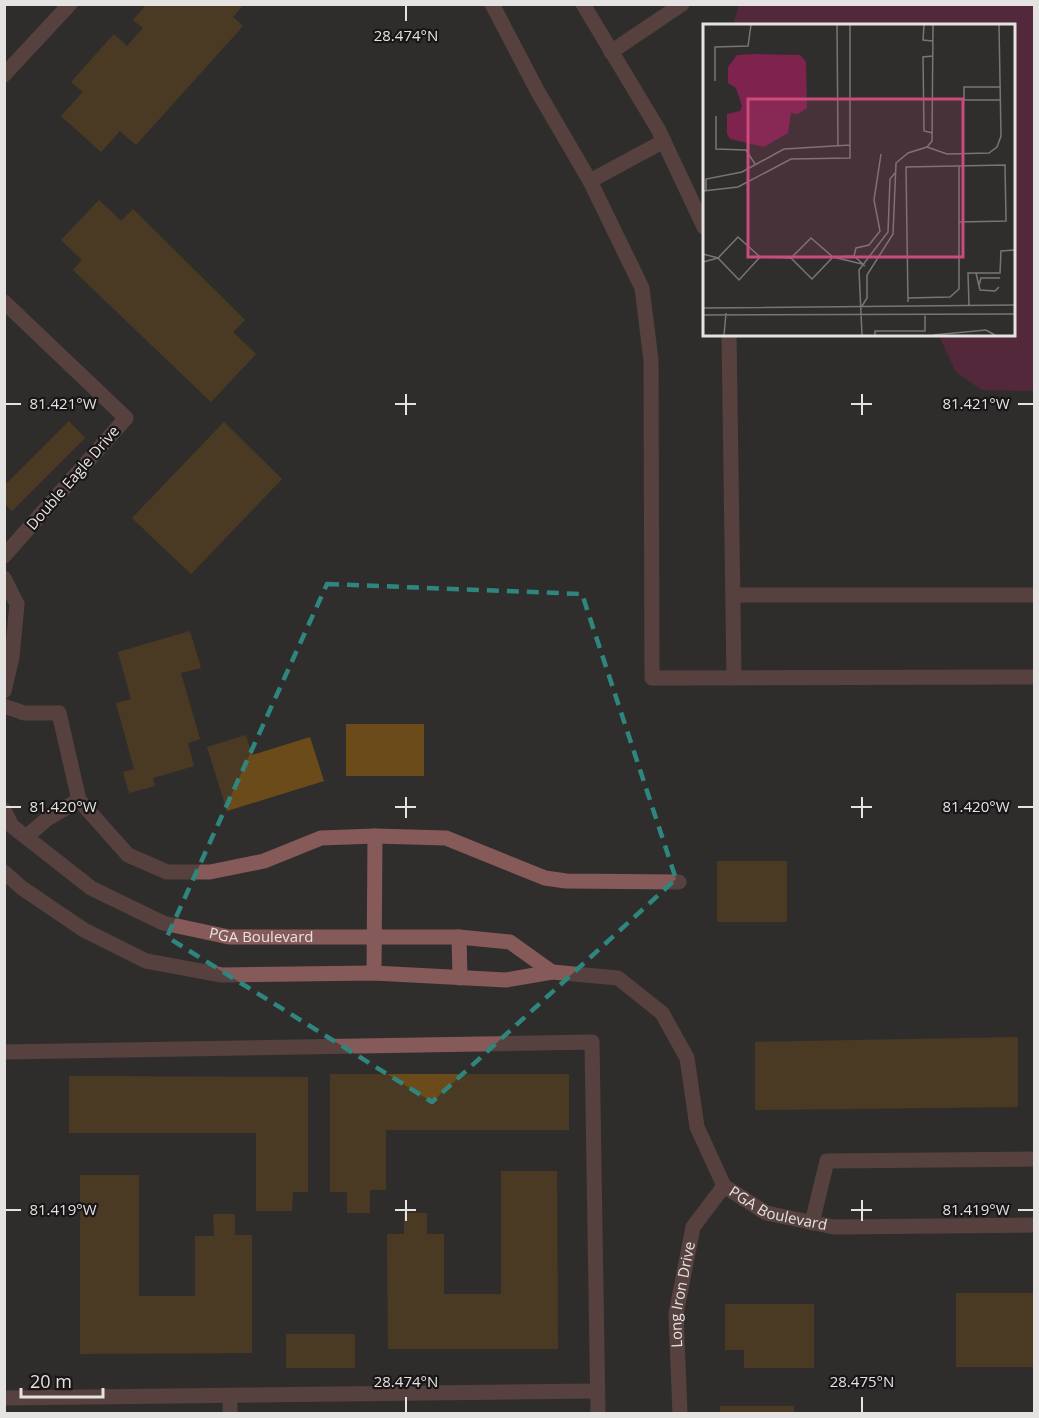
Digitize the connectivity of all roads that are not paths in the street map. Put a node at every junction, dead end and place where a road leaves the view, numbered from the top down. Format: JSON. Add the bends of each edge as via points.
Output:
{"nodes":[{"id":1,"x":70,"y":4,"type":"edge"},
{"id":2,"x":492,"y":4,"type":"edge"},
{"id":3,"x":583,"y":4,"type":"edge"},
{"id":4,"x":682,"y":4,"type":"edge"},
{"id":5,"x":611,"y":52,"type":"junction"},
{"id":6,"x":4,"y":75,"type":"edge"},
{"id":7,"x":664,"y":141,"type":"junction"},
{"id":8,"x":590,"y":181,"type":"junction"},
{"id":9,"x":703,"y":223,"type":"edge"},
{"id":10,"x":4,"y":302,"type":"edge"},
{"id":11,"x":729,"y":336,"type":"edge"},
{"id":12,"x":4,"y":556,"type":"edge"},
{"id":13,"x":4,"y":578,"type":"edge"},
{"id":14,"x":1035,"y":595,"type":"edge"},
{"id":15,"x":733,"y":596,"type":"junction"},
{"id":16,"x":1035,"y":677,"type":"edge"},
{"id":17,"x":735,"y":678,"type":"junction"},
{"id":18,"x":4,"y":691,"type":"edge"},
{"id":19,"x":4,"y":706,"type":"edge"},
{"id":20,"x":79,"y":800,"type":"junction"},
{"id":21,"x":4,"y":810,"type":"edge"},
{"id":22,"x":375,"y":836,"type":"junction"},
{"id":23,"x":26,"y":837,"type":"junction"},
{"id":24,"x":4,"y":872,"type":"edge"},
{"id":25,"x":679,"y":882,"type":"dead end"},
{"id":26,"x":374,"y":937,"type":"junction"},
{"id":27,"x":459,"y":937,"type":"junction"},
{"id":28,"x":552,"y":972,"type":"junction"},
{"id":29,"x":374,"y":973,"type":"junction"},
{"id":30,"x":460,"y":978,"type":"junction"},
{"id":31,"x":4,"y":1052,"type":"edge"},
{"id":32,"x":1035,"y":1159,"type":"edge"},
{"id":33,"x":724,"y":1186,"type":"junction"},
{"id":34,"x":813,"y":1223,"type":"junction"},
{"id":35,"x":1035,"y":1225,"type":"edge"},
{"id":36,"x":597,"y":1391,"type":"junction"},
{"id":37,"x":230,"y":1396,"type":"junction"},
{"id":38,"x":4,"y":1398,"type":"edge"},
{"id":39,"x":230,"y":1413,"type":"edge"},
{"id":40,"x":598,"y":1413,"type":"edge"},
{"id":41,"x":680,"y":1413,"type":"edge"}],
"edges":[{"from":1,"to":6,"type":"street"},
{"from":2,"to":8,"type":"street"},
{"from":3,"to":5,"type":"street"},
{"from":4,"to":5,"type":"street"},
{"from":5,"to":7,"type":"street"},
{"from":7,"to":8,"type":"street"},
{"from":7,"to":9,"type":"street"},
{"from":8,"to":17,"type":"street","via":[[642,288],[651,360],[652,678]]},
{"from":10,"to":12,"type":"street","name":"Double Eagle Drive","via":[[126,418]]},
{"from":11,"to":15,"type":"street"},
{"from":13,"to":18,"type":"street","via":[[17,604]]},
{"from":14,"to":15,"type":"street"},
{"from":15,"to":17,"type":"street"},
{"from":16,"to":17,"type":"street"},
{"from":19,"to":20,"type":"street","via":[[24,713],[59,713]]},
{"from":20,"to":22,"type":"street","via":[[128,855],[167,872],[210,872],[264,861],[321,838]]},
{"from":20,"to":23,"type":"street"},
{"from":21,"to":23,"type":"street","name":"PGA Boulevard","via":[[12,826]]},
{"from":22,"to":25,"type":"street","via":[[446,838],[545,878]]},
{"from":22,"to":26,"type":"street"},
{"from":23,"to":26,"type":"street","name":"PGA Boulevard","via":[[91,888],[164,923],[229,937]]},
{"from":24,"to":29,"type":"street","name":"PGA Boulevard","via":[[84,930],[146,961],[222,975]]},
{"from":26,"to":27,"type":"street","name":"PGA Boulevard"},
{"from":26,"to":29,"type":"street"},
{"from":27,"to":28,"type":"street","name":"PGA Boulevard","via":[[510,942]]},
{"from":27,"to":30,"type":"street"},
{"from":28,"to":30,"type":"street","name":"PGA Boulevard","via":[[506,980]]},
{"from":28,"to":33,"type":"street","name":"PGA Boulevard","via":[[618,978],[662,1013],[687,1058],[697,1127]]},
{"from":29,"to":30,"type":"street","name":"PGA Boulevard"},
{"from":31,"to":36,"type":"street","via":[[592,1042]]},
{"from":32,"to":34,"type":"street","via":[[827,1161]]},
{"from":33,"to":34,"type":"street","name":"PGA Boulevard","via":[[765,1213]]},
{"from":33,"to":41,"type":"street","name":"Long Iron Drive","via":[[693,1227],[676,1314]]},
{"from":34,"to":35,"type":"street","name":"PGA Boulevard","via":[[834,1227]]},
{"from":36,"to":37,"type":"street"},
{"from":36,"to":40,"type":"street"},
{"from":37,"to":38,"type":"street"},
{"from":37,"to":39,"type":"street"}]}
